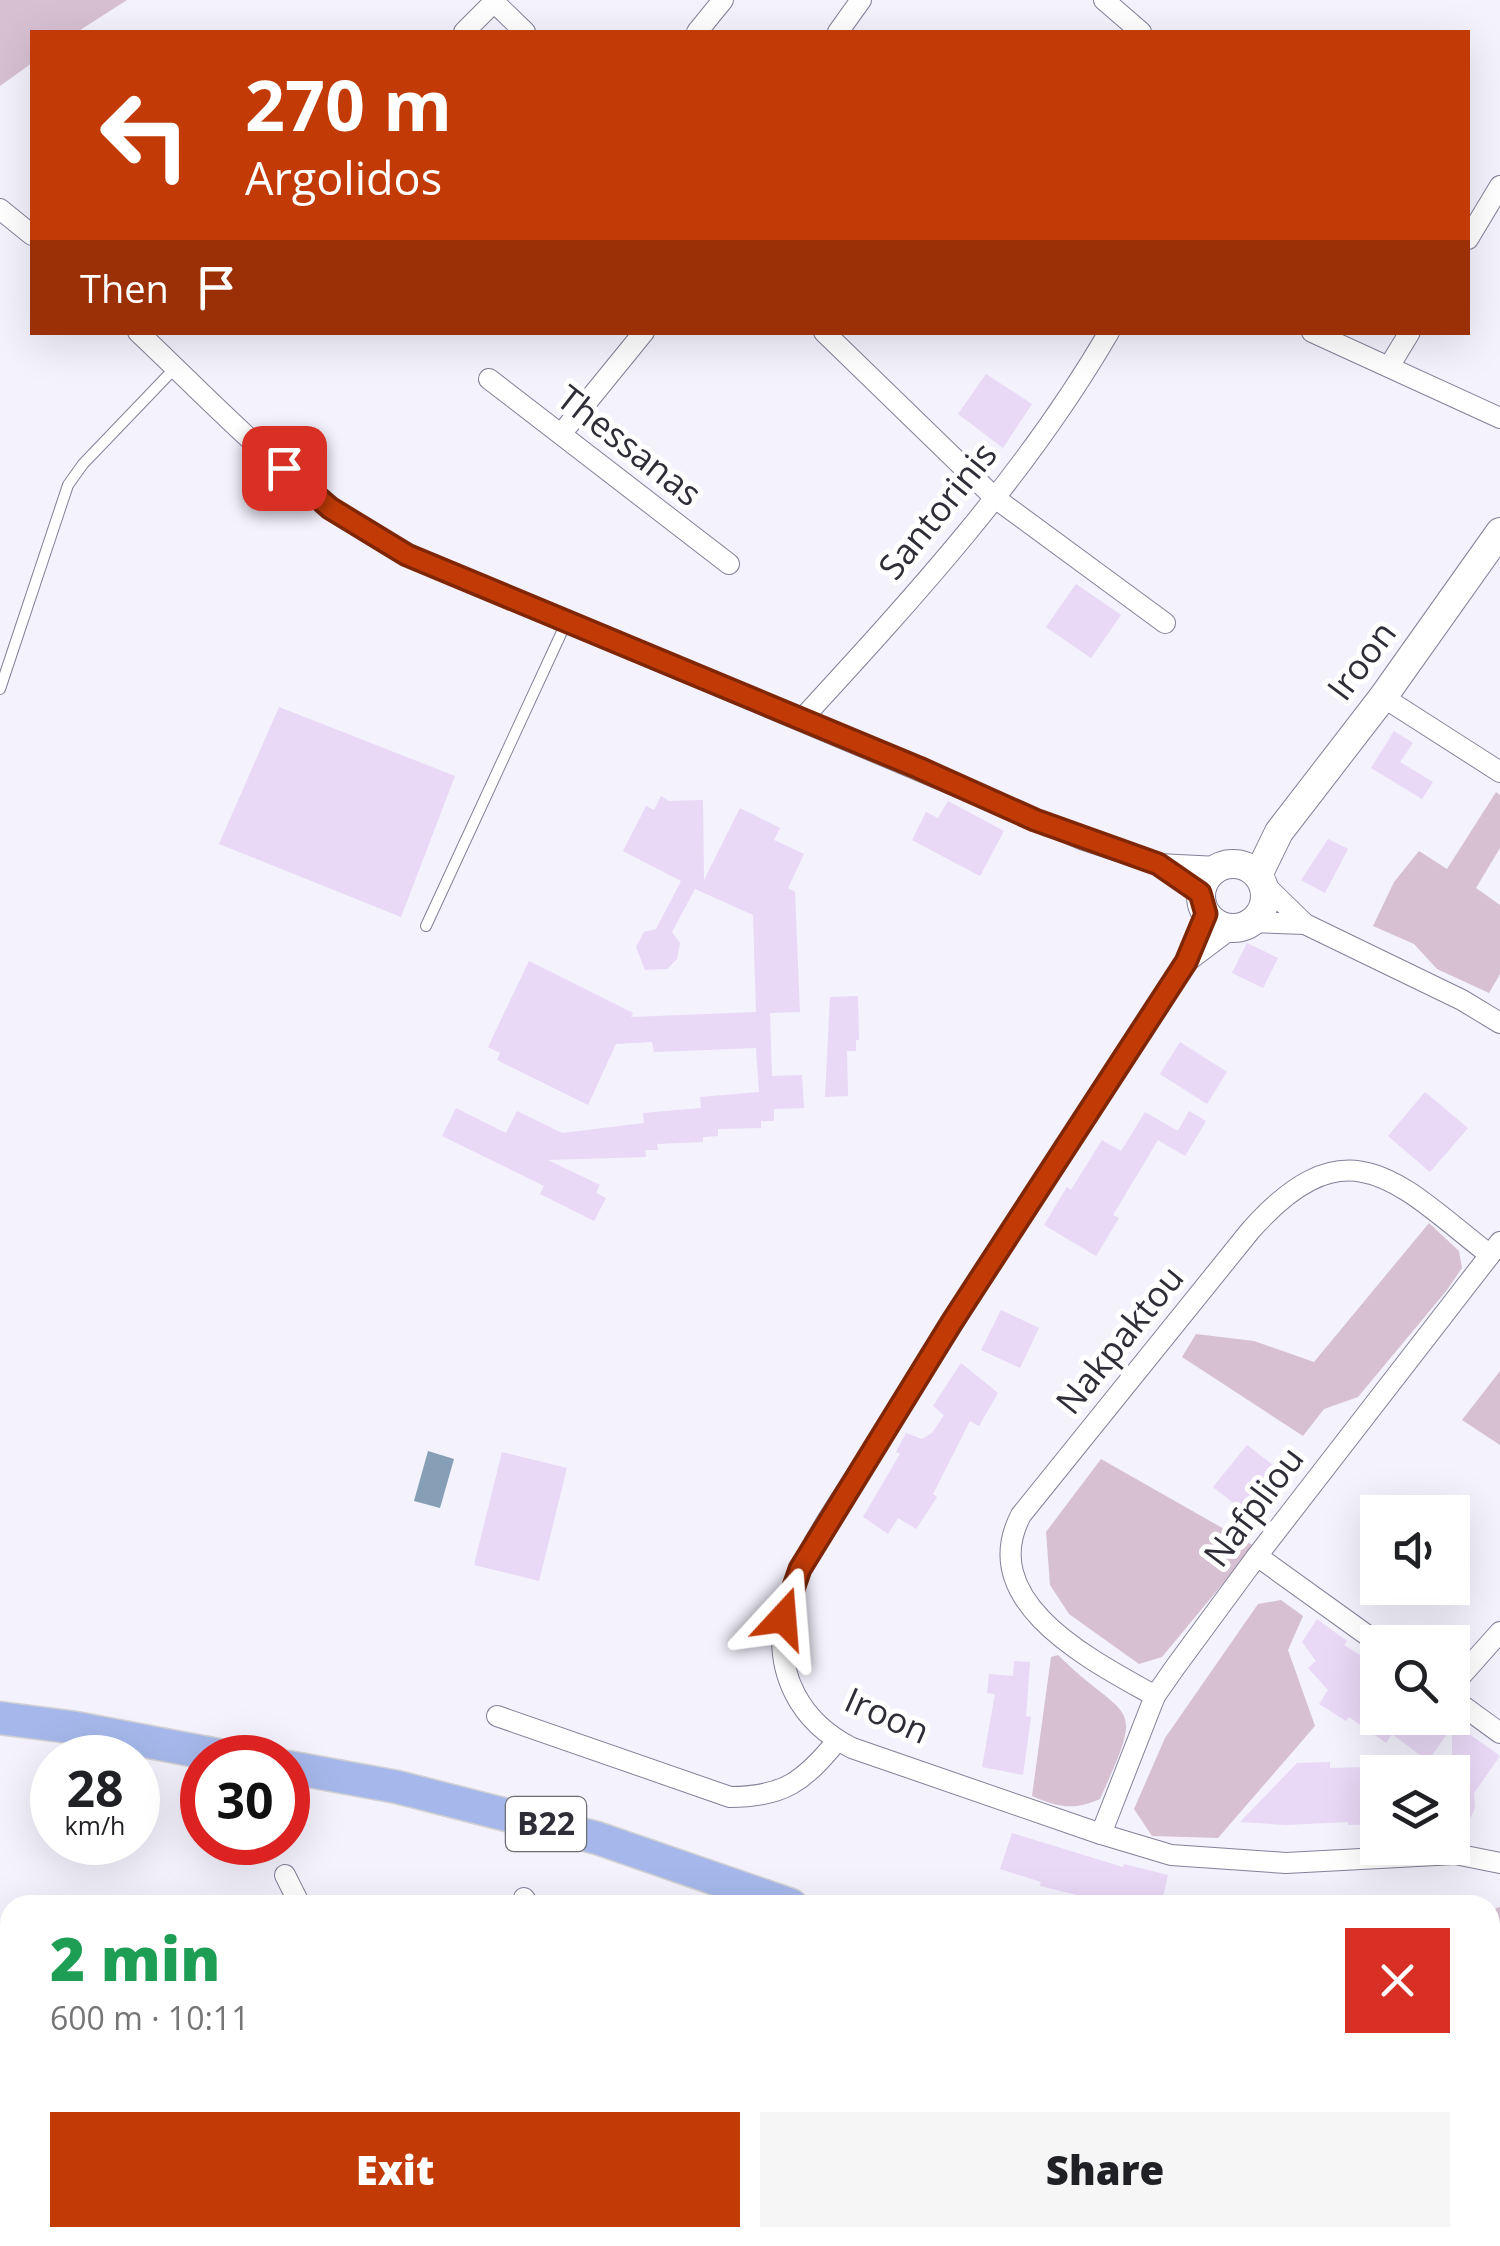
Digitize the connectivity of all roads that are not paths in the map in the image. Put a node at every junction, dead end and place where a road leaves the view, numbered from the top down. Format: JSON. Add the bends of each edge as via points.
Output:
{"nodes":[{"id":1,"x":723,"y":0,"type":"edge"},
{"id":2,"x":861,"y":0,"type":"edge"},
{"id":3,"x":1104,"y":0,"type":"edge"},
{"id":4,"x":493,"y":1,"type":"edge"},
{"id":5,"x":466,"y":30,"type":"edge"},
{"id":6,"x":523,"y":30,"type":"edge"},
{"id":7,"x":699,"y":30,"type":"edge"},
{"id":8,"x":839,"y":30,"type":"edge"},
{"id":9,"x":1140,"y":30,"type":"edge"},
{"id":10,"x":1500,"y":186,"type":"edge"},
{"id":11,"x":0,"y":209,"type":"edge"},
{"id":12,"x":30,"y":233,"type":"edge"},
{"id":13,"x":1470,"y":236,"type":"edge"},
{"id":14,"x":141,"y":335,"type":"edge"},
{"id":15,"x":642,"y":335,"type":"edge"},
{"id":16,"x":827,"y":335,"type":"edge"},
{"id":17,"x":1106,"y":335,"type":"edge"},
{"id":18,"x":1319,"y":335,"type":"edge"},
{"id":19,"x":1408,"y":335,"type":"edge"},
{"id":20,"x":1390,"y":365,"type":"junction"},
{"id":21,"x":175,"y":368,"type":"junction"},
{"id":22,"x":490,"y":379,"type":"dead end"},
{"id":23,"x":1500,"y":418,"type":"edge"},
{"id":24,"x":561,"y":434,"type":"junction"},
{"id":25,"x":995,"y":498,"type":"junction"},
{"id":26,"x":1498,"y":540,"type":"edge"},
{"id":27,"x":729,"y":564,"type":"dead end"},
{"id":28,"x":567,"y":622,"type":"junction"},
{"id":29,"x":1165,"y":623,"type":"dead end"},
{"id":30,"x":0,"y":688,"type":"edge"},
{"id":31,"x":1383,"y":698,"type":"junction"},
{"id":32,"x":802,"y":719,"type":"junction"},
{"id":33,"x":1500,"y":772,"type":"edge"},
{"id":34,"x":1158,"y":864,"type":"junction"},
{"id":35,"x":1245,"y":872,"type":"junction"},
{"id":36,"x":1203,"y":903,"type":"junction"},
{"id":37,"x":1305,"y":924,"type":"junction"},
{"id":38,"x":1242,"y":925,"type":"junction"},
{"id":39,"x":426,"y":926,"type":"dead end"},
{"id":40,"x":1186,"y":962,"type":"junction"},
{"id":41,"x":1500,"y":1022,"type":"edge"},
{"id":42,"x":1495,"y":1249,"type":"edge"},
{"id":43,"x":1257,"y":1556,"type":"junction"},
{"id":44,"x":1360,"y":1630,"type":"edge"},
{"id":45,"x":1500,"y":1632,"type":"edge"},
{"id":46,"x":1470,"y":1666,"type":"edge"},
{"id":47,"x":1155,"y":1696,"type":"junction"},
{"id":48,"x":1470,"y":1711,"type":"edge"},
{"id":49,"x":496,"y":1716,"type":"dead end"},
{"id":50,"x":0,"y":1718,"type":"edge"},
{"id":51,"x":1500,"y":1733,"type":"edge"},
{"id":52,"x":838,"y":1741,"type":"junction"},
{"id":53,"x":180,"y":1747,"type":"edge"},
{"id":54,"x":310,"y":1771,"type":"edge"},
{"id":55,"x":310,"y":1774,"type":"edge"},
{"id":56,"x":1101,"y":1834,"type":"junction"},
{"id":57,"x":1500,"y":1863,"type":"edge"},
{"id":58,"x":286,"y":1875,"type":"dead end"},
{"id":59,"x":295,"y":1895,"type":"edge"},
{"id":60,"x":698,"y":1895,"type":"edge"},
{"id":61,"x":761,"y":1895,"type":"edge"}],
"edges":[{"from":1,"to":7,"type":"street"},
{"from":2,"to":8,"type":"street"},
{"from":3,"to":9,"type":"street"},
{"from":4,"to":5,"type":"street"},
{"from":4,"to":6,"type":"street"},
{"from":10,"to":13,"type":"street"},
{"from":11,"to":12,"type":"street"},
{"from":14,"to":21,"type":"street"},
{"from":15,"to":24,"type":"street"},
{"from":16,"to":25,"type":"street"},
{"from":17,"to":25,"type":"street","name":"Santorinis"},
{"from":18,"to":20,"type":"street"},
{"from":19,"to":20,"type":"street"},
{"from":20,"to":23,"type":"street"},
{"from":21,"to":28,"type":"street","via":[[356,526],[407,555]]},
{"from":21,"to":30,"type":"lane","via":[[68,486]]},
{"from":22,"to":24,"type":"street","name":"Thessanas"},
{"from":24,"to":27,"type":"street","name":"Thessanas"},
{"from":25,"to":29,"type":"street"},
{"from":25,"to":32,"type":"street","name":"Santorinis"},
{"from":26,"to":31,"type":"street","name":"Iroon"},
{"from":28,"to":32,"type":"street"},
{"from":28,"to":39,"type":"lane"},
{"from":31,"to":33,"type":"street"},
{"from":31,"to":35,"type":"street","name":"Iroon"},
{"from":32,"to":34,"type":"street","via":[[1035,820]]},
{"from":34,"to":35,"type":"street"},
{"from":34,"to":36,"type":"street"},
{"from":35,"to":36,"type":"street","via":[[1209,873]]},
{"from":35,"to":37,"type":"street"},
{"from":35,"to":38,"type":"street","via":[[1264,905]]},
{"from":36,"to":38,"type":"street","via":[[1222,926]]},
{"from":36,"to":40,"type":"street","name":"Iroon"},
{"from":37,"to":38,"type":"street"},
{"from":37,"to":41,"type":"street"},
{"from":38,"to":40,"type":"street","name":"Iroon"},
{"from":40,"to":52,"type":"street","name":"Iroon","via":[[800,1569],[783,1618],[786,1676],[807,1716]]},
{"from":42,"to":43,"type":"street","name":"Nafpliou"},
{"from":42,"to":47,"type":"street","name":"Nakpaktou","via":[[1380,1175],[1347,1170],[1308,1183],[1250,1231],[1021,1515],[1008,1556],[1035,1614]]},
{"from":43,"to":44,"type":"street"},
{"from":43,"to":47,"type":"street","name":"Nafpliou"},
{"from":45,"to":46,"type":"street"},
{"from":47,"to":56,"type":"street","name":"Nafpliou"},
{"from":48,"to":51,"type":"street"},
{"from":49,"to":52,"type":"street","via":[[730,1797],[770,1794],[794,1784]]},
{"from":50,"to":53,"type":"main road"},
{"from":52,"to":56,"type":"street","name":"Iroon"},
{"from":54,"to":61,"type":"main road","number":"B22","via":[[397,1786],[596,1838]]},
{"from":55,"to":60,"type":"main road","number":"B22"},
{"from":56,"to":57,"type":"street","name":"Iroon","via":[[1200,1859],[1303,1863],[1454,1854]]},
{"from":58,"to":59,"type":"street"}]}
